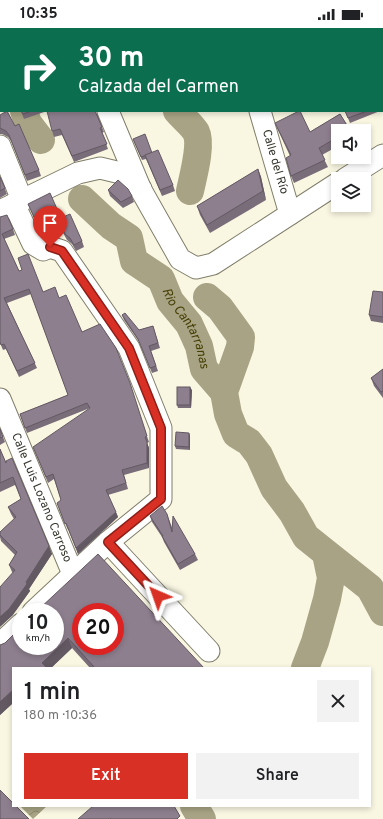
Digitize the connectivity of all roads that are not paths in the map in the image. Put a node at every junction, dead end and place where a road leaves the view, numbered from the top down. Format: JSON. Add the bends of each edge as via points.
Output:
{"nodes":[{"id":1,"x":108,"y":112,"type":"edge"},
{"id":2,"x":260,"y":112,"type":"edge"},
{"id":3,"x":0,"y":146,"type":"edge"},
{"id":4,"x":383,"y":155,"type":"edge"},
{"id":5,"x":356,"y":172,"type":"edge"},
{"id":6,"x":331,"y":188,"type":"edge"},
{"id":7,"x":141,"y":190,"type":"junction"},
{"id":8,"x":12,"y":205,"type":"edge"},
{"id":9,"x":290,"y":214,"type":"junction"},
{"id":10,"x":0,"y":399,"type":"edge"},
{"id":11,"x":108,"y":542,"type":"junction"},
{"id":12,"x":73,"y":574,"type":"junction"},
{"id":13,"x":42,"y":603,"type":"edge"},
{"id":14,"x":12,"y":633,"type":"edge"},
{"id":15,"x":0,"y":644,"type":"edge"},
{"id":16,"x":209,"y":651,"type":"dead end"}],
"edges":[{"from":1,"to":7,"type":"street"},
{"from":2,"to":9,"type":"street","name":"Calle del Río"},
{"from":3,"to":8,"type":"street"},
{"from":4,"to":5,"type":"street"},
{"from":6,"to":9,"type":"street"},
{"from":7,"to":8,"type":"street","via":[[125,174],[100,168],[78,173]]},
{"from":7,"to":9,"type":"street","via":[[180,259],[196,268],[213,264]]},
{"from":8,"to":11,"type":"street","via":[[33,244],[43,250],[50,247],[62,251],[129,348],[161,428],[161,499]]},
{"from":10,"to":12,"type":"street","name":"Calle Luis Lozano Carroso"},
{"from":11,"to":12,"type":"street"},
{"from":11,"to":16,"type":"street"},
{"from":12,"to":13,"type":"street"},
{"from":14,"to":15,"type":"street"}]}
